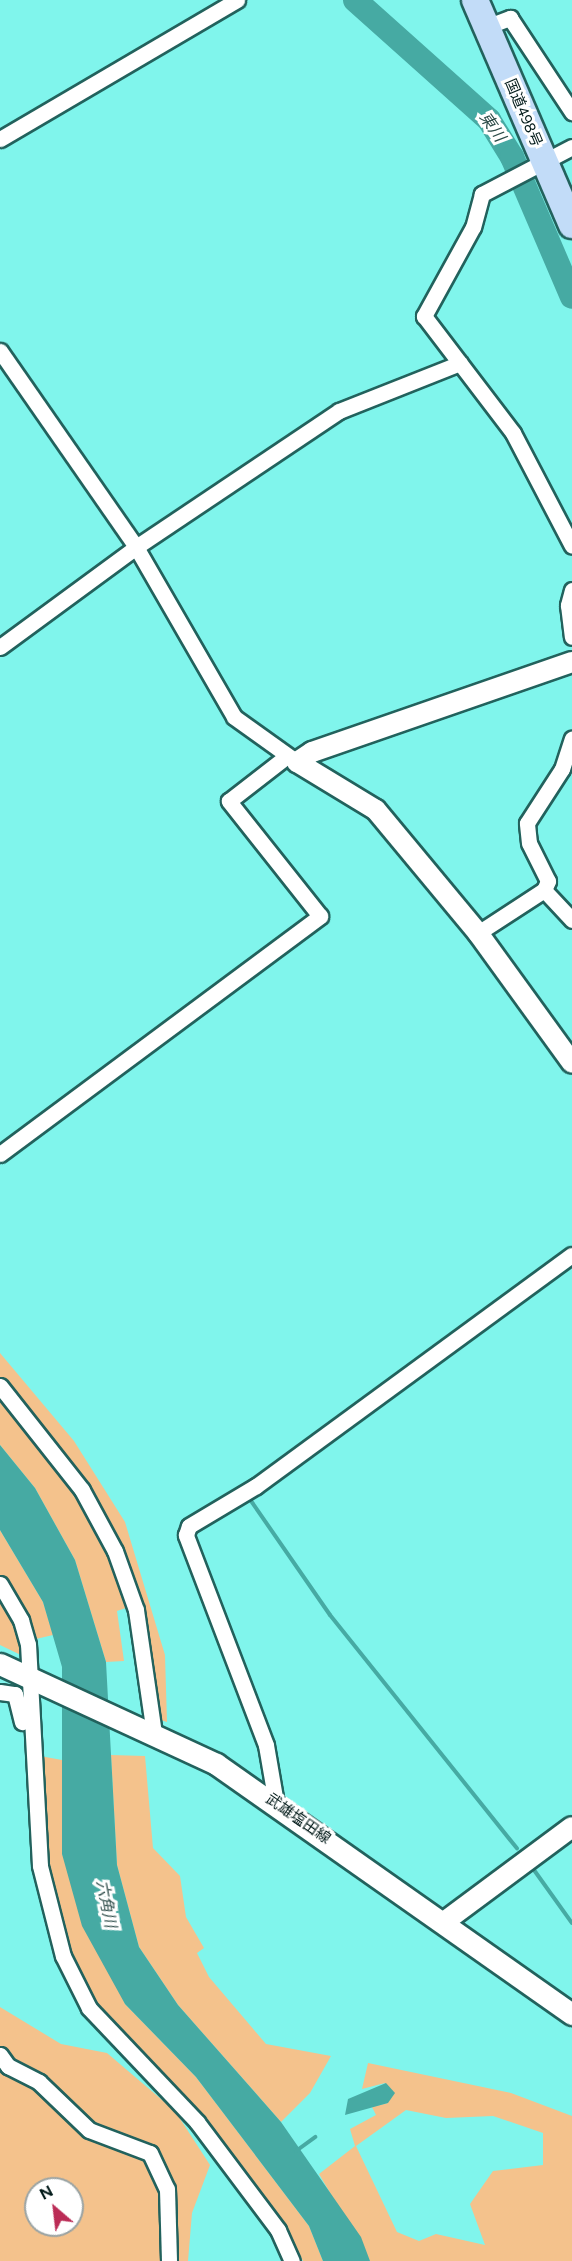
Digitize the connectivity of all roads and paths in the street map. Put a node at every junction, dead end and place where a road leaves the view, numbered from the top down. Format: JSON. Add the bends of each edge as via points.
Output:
{"nodes":[{"id":1,"x":237,"y":0,"type":"edge"},
{"id":2,"x":475,"y":0,"type":"edge"},
{"id":3,"x":486,"y":27,"type":"junction"},
{"id":4,"x":572,"y":112,"type":"edge"},
{"id":5,"x":0,"y":139,"type":"edge"},
{"id":6,"x":572,"y":147,"type":"edge"},
{"id":7,"x":538,"y":165,"type":"junction"},
{"id":8,"x":572,"y":225,"type":"edge"},
{"id":9,"x":0,"y":351,"type":"edge"},
{"id":10,"x":460,"y":363,"type":"junction"},
{"id":11,"x":572,"y":546,"type":"edge"},
{"id":12,"x":136,"y":548,"type":"junction"},
{"id":13,"x":572,"y":590,"type":"edge"},
{"id":14,"x":572,"y":637,"type":"edge"},
{"id":15,"x":0,"y":647,"type":"edge"},
{"id":16,"x":572,"y":662,"type":"edge"},
{"id":17,"x":572,"y":740,"type":"edge"},
{"id":18,"x":292,"y":759,"type":"junction"},
{"id":19,"x":544,"y":890,"type":"junction"},
{"id":20,"x":572,"y":920,"type":"edge"},
{"id":21,"x":478,"y":933,"type":"junction"},
{"id":22,"x":572,"y":1063,"type":"edge"},
{"id":23,"x":0,"y":1154,"type":"edge"},
{"id":24,"x":572,"y":1255,"type":"edge"},
{"id":25,"x":0,"y":1386,"type":"edge"},
{"id":26,"x":0,"y":1584,"type":"edge"},
{"id":27,"x":0,"y":1664,"type":"edge"},
{"id":28,"x":33,"y":1679,"type":"junction"},
{"id":29,"x":0,"y":1692,"type":"edge"},
{"id":30,"x":151,"y":1733,"type":"junction"},
{"id":31,"x":30,"y":1735,"type":"junction"},
{"id":32,"x":276,"y":1803,"type":"junction"},
{"id":33,"x":572,"y":1827,"type":"edge"},
{"id":34,"x":444,"y":1923,"type":"junction"},
{"id":35,"x":572,"y":2014,"type":"edge"},
{"id":36,"x":0,"y":2055,"type":"edge"},
{"id":37,"x":169,"y":2261,"type":"edge"},
{"id":38,"x":292,"y":2261,"type":"edge"}],
"edges":[{"from":1,"to":5,"type":"street"},
{"from":2,"to":3,"type":"highway","name":"国道498号"},
{"from":3,"to":4,"type":"street","via":[[510,18]]},
{"from":3,"to":7,"type":"highway","name":"国道498号"},
{"from":6,"to":7,"type":"street"},
{"from":7,"to":8,"type":"highway","name":"国道498号"},
{"from":7,"to":10,"type":"street","via":[[482,194],[455,264],[425,306],[430,326]]},
{"from":9,"to":12,"type":"street"},
{"from":10,"to":11,"type":"street","via":[[541,478]]},
{"from":10,"to":12,"type":"street","via":[[339,411]]},
{"from":12,"to":15,"type":"street"},
{"from":12,"to":18,"type":"street","via":[[234,717]]},
{"from":13,"to":14,"type":"street","via":[[568,605]]},
{"from":16,"to":18,"type":"street"},
{"from":17,"to":19,"type":"street","via":[[562,769],[527,823],[529,843],[548,880]]},
{"from":18,"to":21,"type":"street","via":[[376,810]]},
{"from":18,"to":23,"type":"street","via":[[229,801],[320,916]]},
{"from":19,"to":20,"type":"street"},
{"from":19,"to":21,"type":"street"},
{"from":21,"to":22,"type":"street"},
{"from":24,"to":32,"type":"street","via":[[256,1486],[189,1526],[186,1535],[266,1745]]},
{"from":25,"to":30,"type":"street","via":[[82,1490],[115,1551],[136,1610]]},
{"from":26,"to":28,"type":"street","via":[[21,1620]]},
{"from":27,"to":28,"type":"main road","name":"武雄塩田線"},
{"from":28,"to":30,"type":"main road","name":"武雄塩田線"},
{"from":28,"to":31,"type":"street"},
{"from":29,"to":31,"type":"street","via":[[15,1694]]},
{"from":30,"to":32,"type":"main road","name":"武雄塩田線","via":[[216,1764]]},
{"from":31,"to":38,"type":"street","via":[[40,1866],[73,1977],[96,2016],[197,2122],[278,2230]]},
{"from":32,"to":34,"type":"main road","name":"武雄塩田線"},
{"from":33,"to":34,"type":"street"},
{"from":34,"to":35,"type":"main road","name":"武雄塩田線"},
{"from":36,"to":37,"type":"street","via":[[8,2067],[39,2082],[89,2130],[150,2153],[168,2198]]}]}
